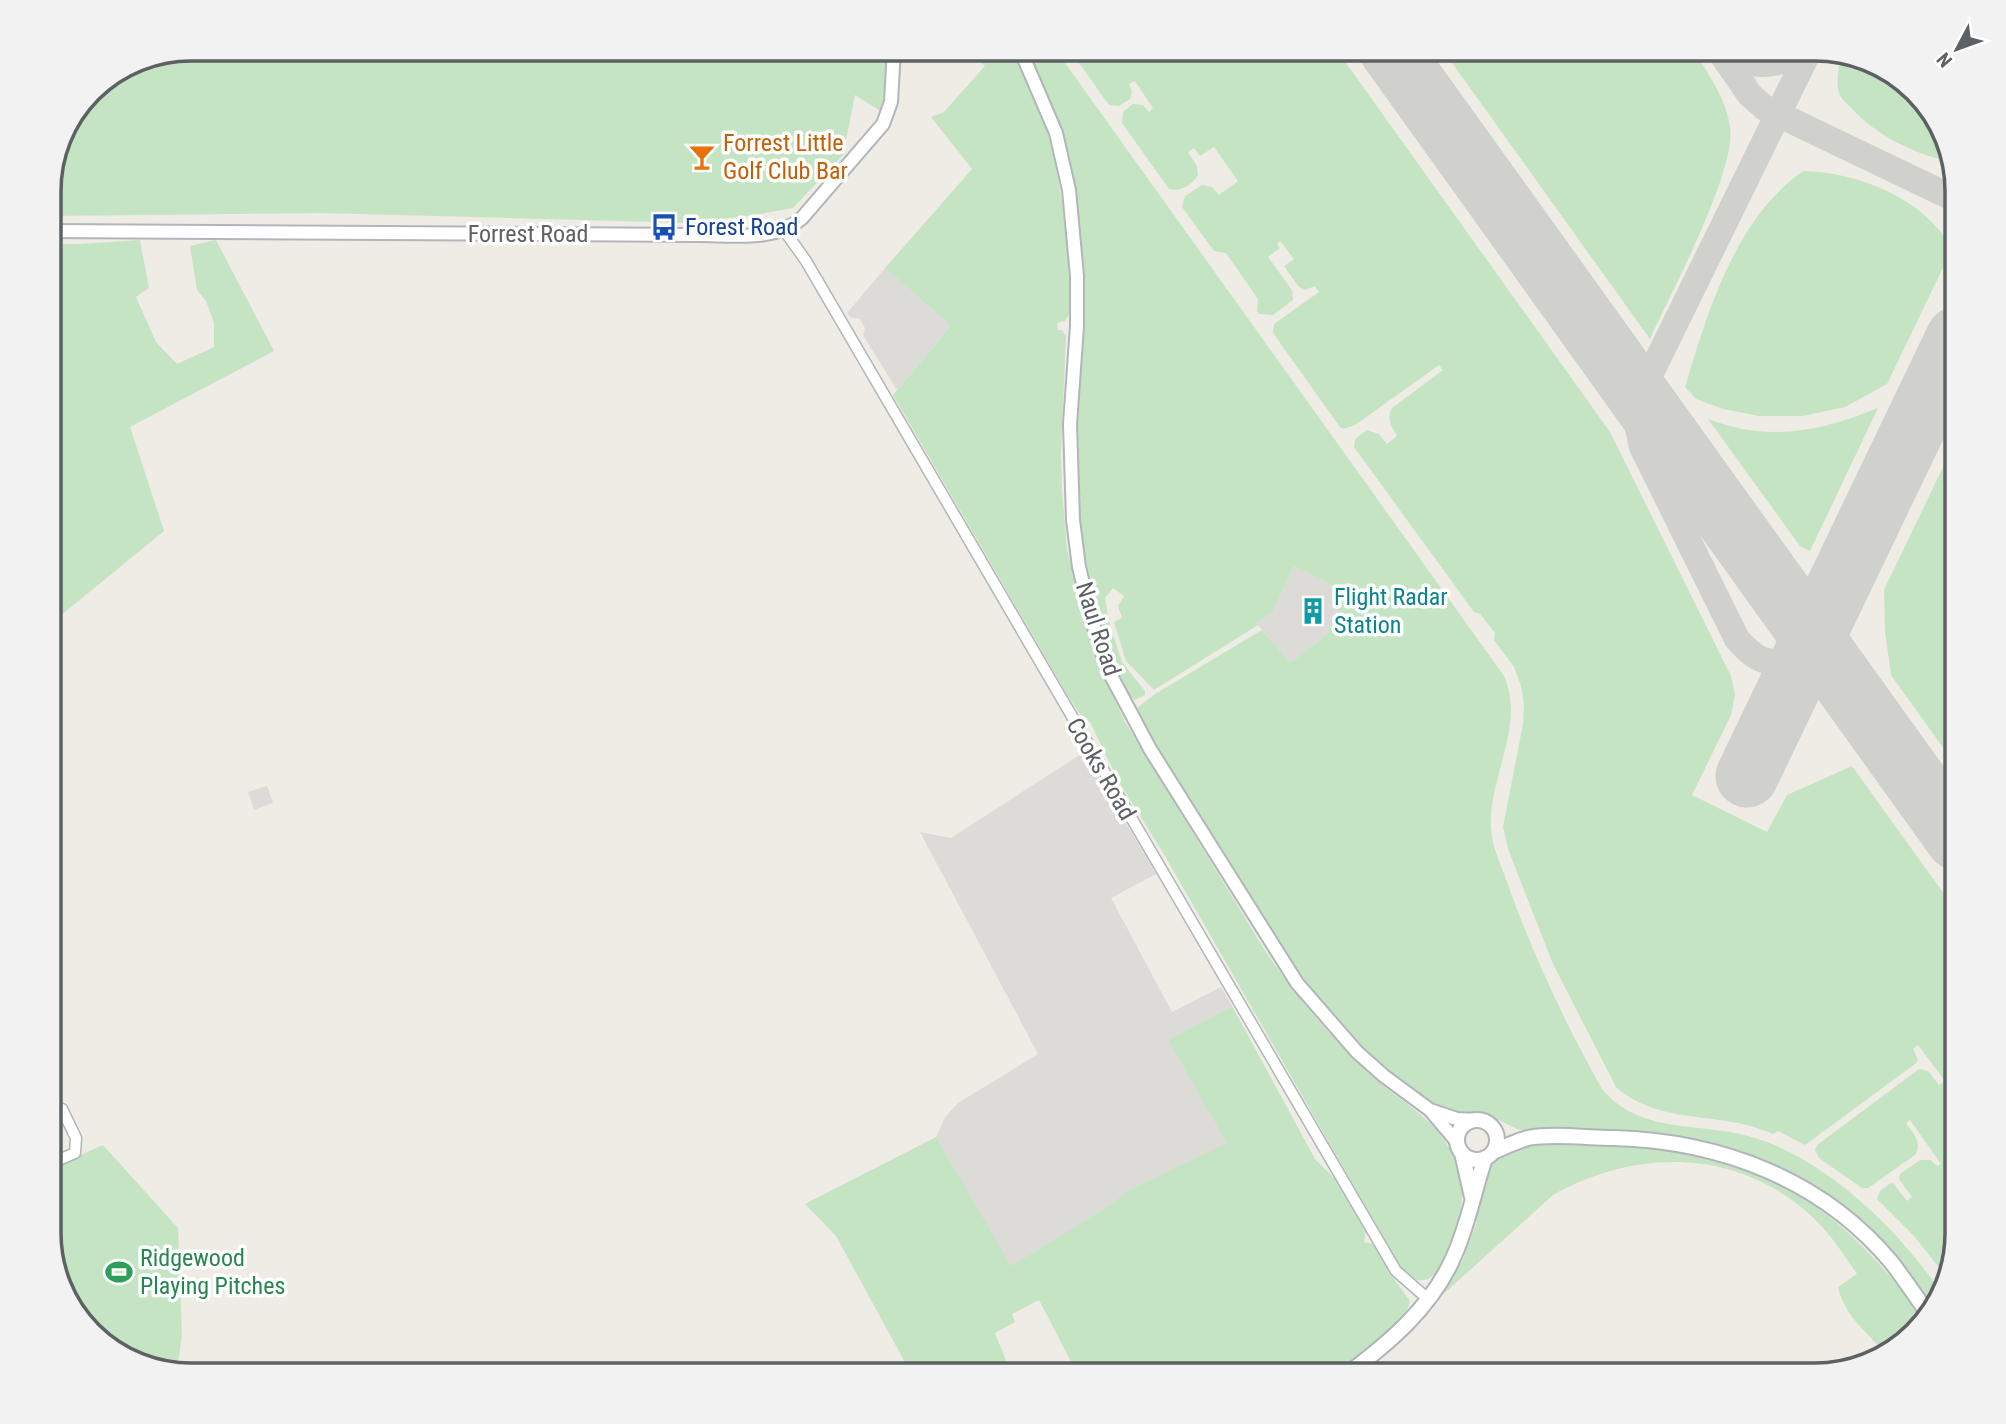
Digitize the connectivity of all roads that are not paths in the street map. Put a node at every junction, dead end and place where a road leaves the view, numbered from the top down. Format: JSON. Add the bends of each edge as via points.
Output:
{"nodes":[{"id":1,"x":893,"y":61,"type":"edge"},
{"id":2,"x":1025,"y":61,"type":"edge"},
{"id":3,"x":784,"y":230,"type":"junction"},
{"id":4,"x":62,"y":231,"type":"edge"},
{"id":5,"x":62,"y":1109,"type":"dead end"},
{"id":6,"x":1430,"y":1110,"type":"junction"},
{"id":7,"x":1477,"y":1120,"type":"junction"},
{"id":8,"x":1494,"y":1129,"type":"junction"},
{"id":9,"x":1529,"y":1138,"type":"junction"},
{"id":10,"x":1460,"y":1148,"type":"junction"},
{"id":11,"x":1489,"y":1155,"type":"junction"},
{"id":12,"x":62,"y":1158,"type":"edge"},
{"id":13,"x":1472,"y":1199,"type":"junction"},
{"id":14,"x":1428,"y":1299,"type":"junction"},
{"id":15,"x":1922,"y":1306,"type":"edge"},
{"id":16,"x":1361,"y":1363,"type":"edge"}],
"edges":[{"from":1,"to":3,"type":"street","via":[[891,103],[883,124],[802,218]]},
{"from":2,"to":6,"type":"street","name":"Naul Road","via":[[1056,133],[1069,190],[1077,276],[1070,424],[1073,520],[1079,567],[1108,670],[1184,804],[1297,984],[1357,1052]]},
{"from":3,"to":4,"type":"street","name":"Forrest Road","via":[[740,235]]},
{"from":3,"to":14,"type":"street","name":"Cooks Road","via":[[1395,1271]]},
{"from":5,"to":12,"type":"street","via":[[76,1138],[75,1153]]},
{"from":6,"to":7,"type":"street","name":"Naul Road"},
{"from":6,"to":10,"type":"street","name":"Naul Road"},
{"from":7,"to":8,"type":"main road"},
{"from":7,"to":10,"type":"main road","via":[[1460,1129]]},
{"from":8,"to":9,"type":"main road"},
{"from":8,"to":11,"type":"main road","via":[[1497,1142]]},
{"from":9,"to":11,"type":"main road"},
{"from":9,"to":15,"type":"main road","via":[[1650,1139],[1732,1156],[1769,1170],[1835,1210],[1865,1236],[1892,1263]]},
{"from":10,"to":11,"type":"main road","via":[[1473,1159]]},
{"from":10,"to":13,"type":"main road","name":"Naul Road"},
{"from":11,"to":13,"type":"main road","name":"Naul Road"},
{"from":13,"to":14,"type":"main road","name":"Naul Road","via":[[1455,1255]]},
{"from":14,"to":16,"type":"main road","name":"Naul Road","via":[[1401,1330]]}]}
